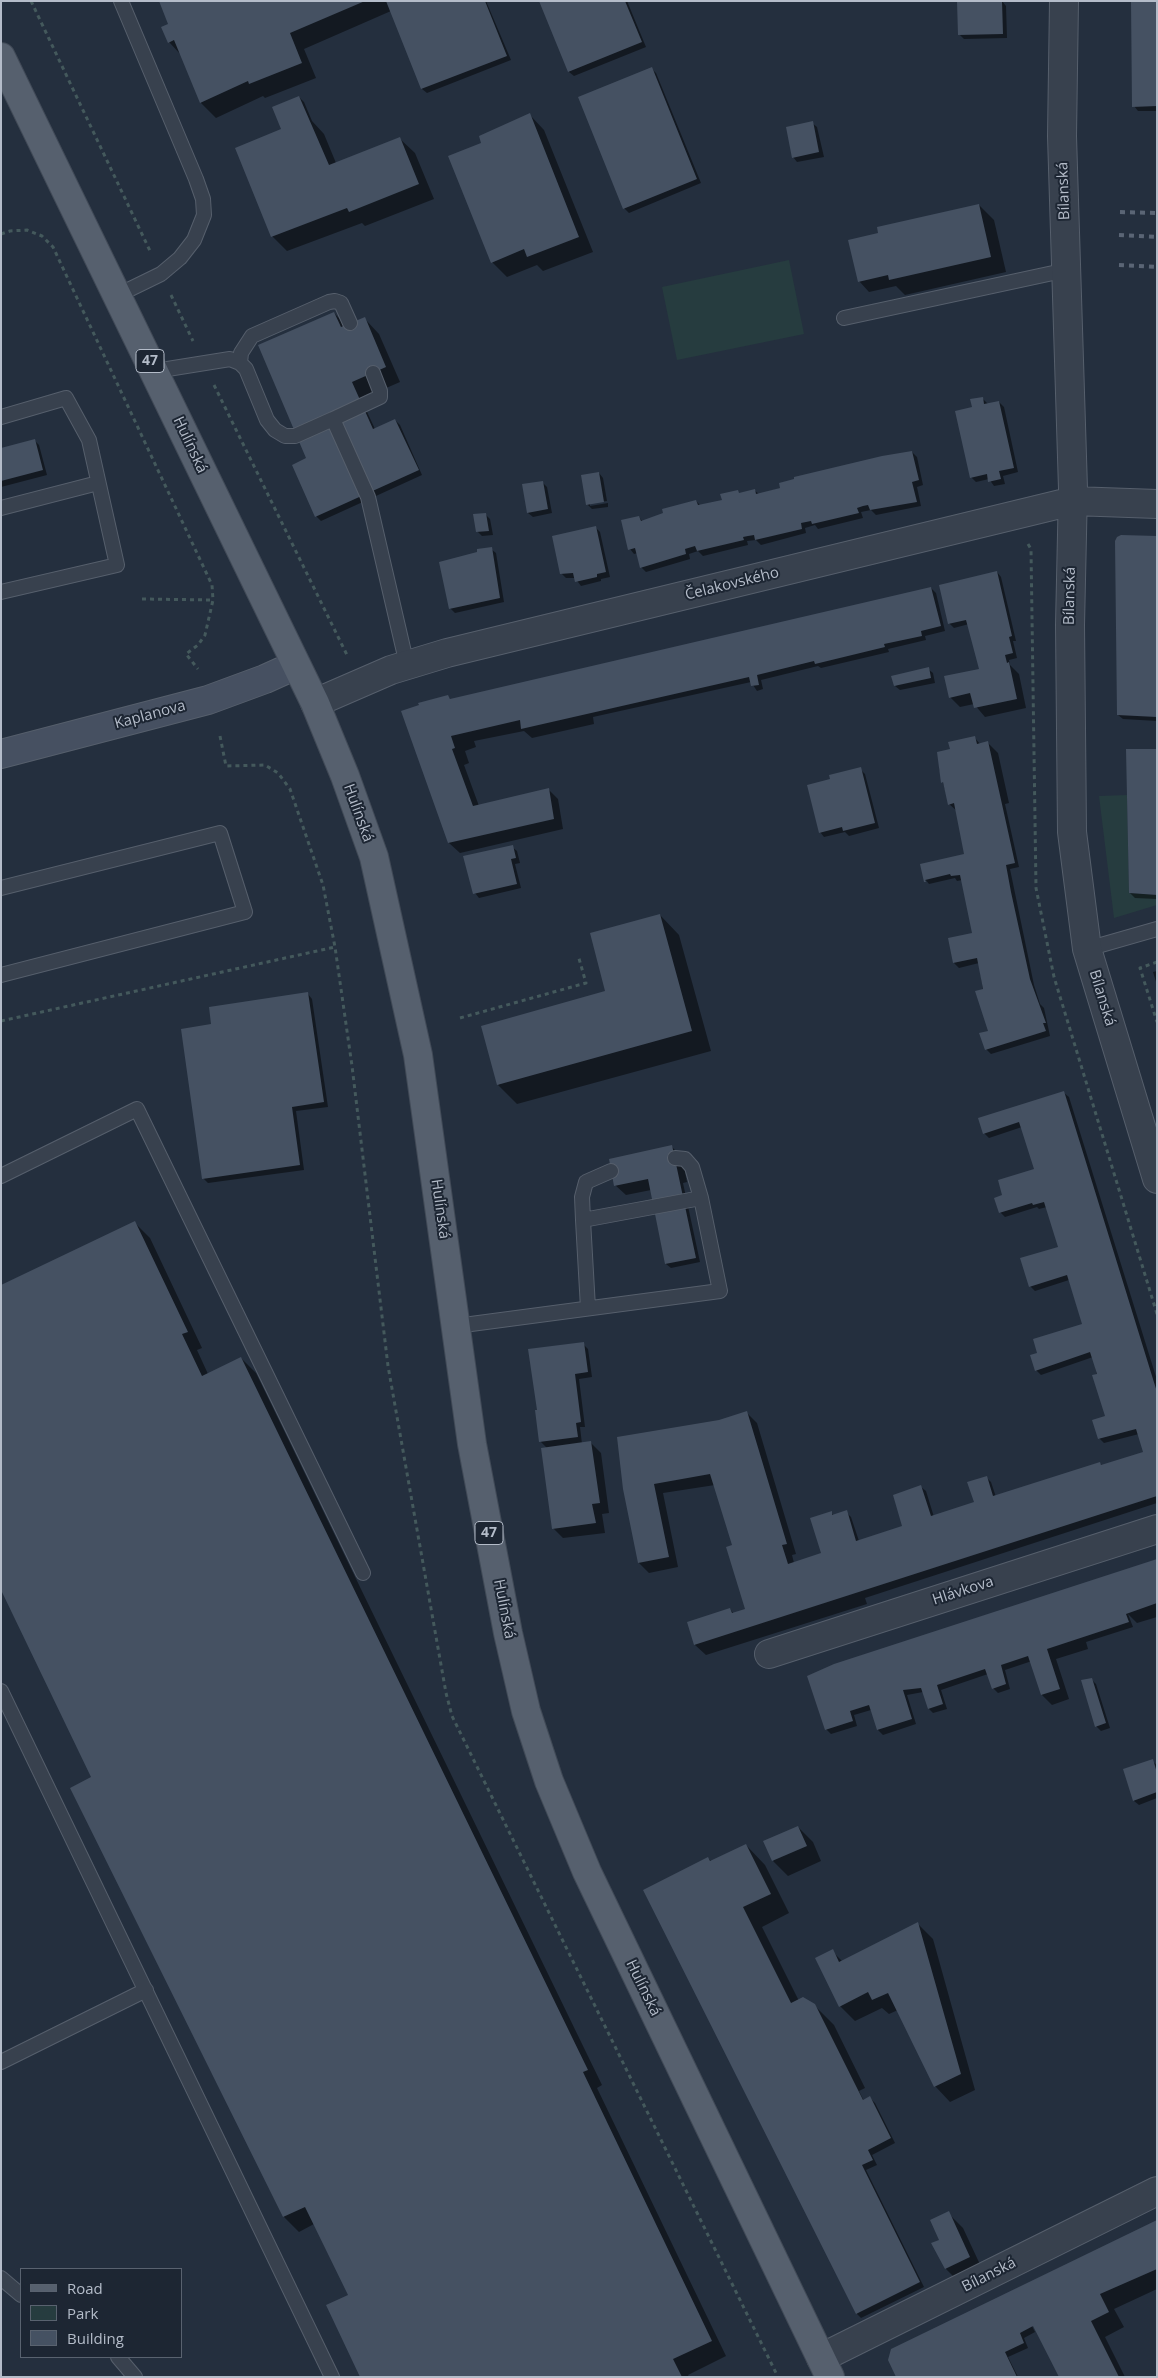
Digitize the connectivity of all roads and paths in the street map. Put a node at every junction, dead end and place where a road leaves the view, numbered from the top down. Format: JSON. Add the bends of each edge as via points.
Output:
{"nodes":[{"id":1,"x":31,"y":1,"type":"edge"},
{"id":2,"x":121,"y":1,"type":"edge"},
{"id":3,"x":1064,"y":1,"type":"edge"},
{"id":4,"x":1,"y":57,"type":"edge"},
{"id":5,"x":1,"y":234,"type":"edge"},
{"id":6,"x":1067,"y":270,"type":"junction"},
{"id":7,"x":161,"y":274,"type":"junction"},
{"id":8,"x":118,"y":295,"type":"junction"},
{"id":9,"x":844,"y":318,"type":"dead end"},
{"id":10,"x":350,"y":323,"type":"dead end"},
{"id":11,"x":203,"y":363,"type":"junction"},
{"id":12,"x":240,"y":364,"type":"junction"},
{"id":13,"x":154,"y":371,"type":"junction"},
{"id":14,"x":373,"y":373,"type":"dead end"},
{"id":15,"x":1,"y":417,"type":"edge"},
{"id":16,"x":333,"y":419,"type":"junction"},
{"id":17,"x":98,"y":483,"type":"junction"},
{"id":18,"x":1073,"y":501,"type":"junction"},
{"id":19,"x":1157,"y":504,"type":"edge"},
{"id":20,"x":1,"y":508,"type":"edge"},
{"id":21,"x":1,"y":592,"type":"edge"},
{"id":22,"x":142,"y":598,"type":"dead end"},
{"id":23,"x":213,"y":600,"type":"junction"},
{"id":24,"x":348,"y":656,"type":"dead end"},
{"id":25,"x":408,"y":665,"type":"junction"},
{"id":26,"x":296,"y":666,"type":"junction"},
{"id":27,"x":198,"y":669,"type":"dead end"},
{"id":28,"x":315,"y":703,"type":"junction"},
{"id":29,"x":220,"y":736,"type":"dead end"},
{"id":30,"x":1,"y":754,"type":"edge"},
{"id":31,"x":1,"y":888,"type":"edge"},
{"id":32,"x":1157,"y":929,"type":"edge"},
{"id":33,"x":335,"y":946,"type":"junction"},
{"id":34,"x":1087,"y":949,"type":"junction"},
{"id":35,"x":578,"y":955,"type":"dead end"},
{"id":36,"x":1157,"y":962,"type":"edge"},
{"id":37,"x":1,"y":975,"type":"edge"},
{"id":38,"x":460,"y":1018,"type":"dead end"},
{"id":39,"x":1,"y":1022,"type":"edge"},
{"id":40,"x":1157,"y":1022,"type":"edge"},
{"id":41,"x":1150,"y":1130,"type":"edge"},
{"id":42,"x":675,"y":1158,"type":"dead end"},
{"id":43,"x":611,"y":1171,"type":"dead end"},
{"id":44,"x":1,"y":1176,"type":"edge"},
{"id":45,"x":1157,"y":1179,"type":"edge"},
{"id":46,"x":701,"y":1198,"type":"junction"},
{"id":47,"x":583,"y":1220,"type":"junction"},
{"id":48,"x":371,"y":1225,"type":"dead end"},
{"id":49,"x":588,"y":1308,"type":"junction"},
{"id":50,"x":456,"y":1326,"type":"junction"},
{"id":51,"x":1157,"y":1529,"type":"edge"},
{"id":52,"x":363,"y":1573,"type":"dead end"},
{"id":53,"x":769,"y":1654,"type":"dead end"},
{"id":54,"x":1,"y":1690,"type":"edge"},
{"id":55,"x":146,"y":1990,"type":"junction"},
{"id":56,"x":1,"y":2062,"type":"edge"},
{"id":57,"x":1157,"y":2191,"type":"edge"},
{"id":58,"x":1,"y":2278,"type":"edge"},
{"id":59,"x":20,"y":2294,"type":"edge"},
{"id":60,"x":119,"y":2358,"type":"edge"},
{"id":61,"x":825,"y":2368,"type":"edge"},
{"id":62,"x":135,"y":2377,"type":"edge"},
{"id":63,"x":332,"y":2377,"type":"edge"}],
"edges":[{"from":1,"to":7,"type":"path"},
{"from":2,"to":7,"type":"lane","via":[[203,199],[204,215],[194,240]]},
{"from":3,"to":6,"type":"street","name":"Bílanská","via":[[1062,136]]},
{"from":4,"to":8,"type":"main road","name":"Hulínská","number":"47"},
{"from":5,"to":23,"type":"path","via":[[27,230],[42,236],[53,247],[212,585]]},
{"from":6,"to":9,"type":"lane"},
{"from":6,"to":18,"type":"street","name":"Bílanská"},
{"from":7,"to":8,"type":"lane"},
{"from":7,"to":11,"type":"path"},
{"from":8,"to":13,"type":"main road","name":"Hulínská","number":"47"},
{"from":10,"to":12,"type":"lane","via":[[341,303],[329,302],[252,336]]},
{"from":11,"to":12,"type":"lane","via":[[230,359]]},
{"from":11,"to":13,"type":"lane"},
{"from":11,"to":24,"type":"path"},
{"from":12,"to":16,"type":"lane","via":[[246,370],[267,420],[285,436],[295,436]]},
{"from":13,"to":26,"type":"main road","name":"Hulínská","number":"47"},
{"from":14,"to":16,"type":"lane","via":[[380,397]]},
{"from":15,"to":17,"type":"lane","via":[[66,398],[89,440]]},
{"from":16,"to":25,"type":"lane","via":[[368,497]]},
{"from":17,"to":20,"type":"lane"},
{"from":17,"to":21,"type":"lane","via":[[117,565]]},
{"from":18,"to":19,"type":"street","name":"Čelakovského"},
{"from":18,"to":25,"type":"street","name":"Čelakovského"},
{"from":18,"to":34,"type":"street","name":"Bílanská","via":[[1070,625],[1072,832]]},
{"from":22,"to":23,"type":"path"},
{"from":23,"to":27,"type":"path","via":[[205,635],[186,654]]},
{"from":25,"to":28,"type":"street","name":"Čelakovského"},
{"from":26,"to":28,"type":"main road","name":"Hulínská","number":"47"},
{"from":26,"to":30,"type":"main road","name":"Kaplanova","via":[[208,700]]},
{"from":28,"to":50,"type":"main road","name":"Hulínská","number":"47","via":[[374,857],[418,1055]]},
{"from":29,"to":33,"type":"path","via":[[226,766],[265,765],[278,773],[290,789],[324,884]]},
{"from":31,"to":37,"type":"lane","via":[[220,833],[245,912]]},
{"from":32,"to":34,"type":"lane"},
{"from":33,"to":39,"type":"path"},
{"from":33,"to":48,"type":"path"},
{"from":34,"to":41,"type":"street","name":"Bílanská"},
{"from":35,"to":38,"type":"path","via":[[586,983]]},
{"from":36,"to":40,"type":"path","via":[[1140,968]]},
{"from":41,"to":45,"type":"street","name":"Bílanská"},
{"from":42,"to":46,"type":"lane","via":[[685,1159],[692,1167]]},
{"from":43,"to":47,"type":"lane","via":[[586,1182],[582,1196]]},
{"from":44,"to":52,"type":"lane","via":[[137,1110]]},
{"from":46,"to":47,"type":"lane"},
{"from":46,"to":49,"type":"lane","via":[[720,1290]]},
{"from":47,"to":49,"type":"lane"},
{"from":49,"to":50,"type":"lane"},
{"from":50,"to":61,"type":"main road","name":"Hulínská","number":"47","via":[[472,1444],[508,1634],[526,1711],[549,1781],[587,1872]]},
{"from":51,"to":53,"type":"street","name":"Hlávkova"},
{"from":54,"to":55,"type":"lane"},
{"from":55,"to":56,"type":"lane"},
{"from":55,"to":63,"type":"lane"},
{"from":57,"to":61,"type":"street","name":"Bílanská"},
{"from":58,"to":59,"type":"lane"},
{"from":60,"to":62,"type":"lane"}]}
